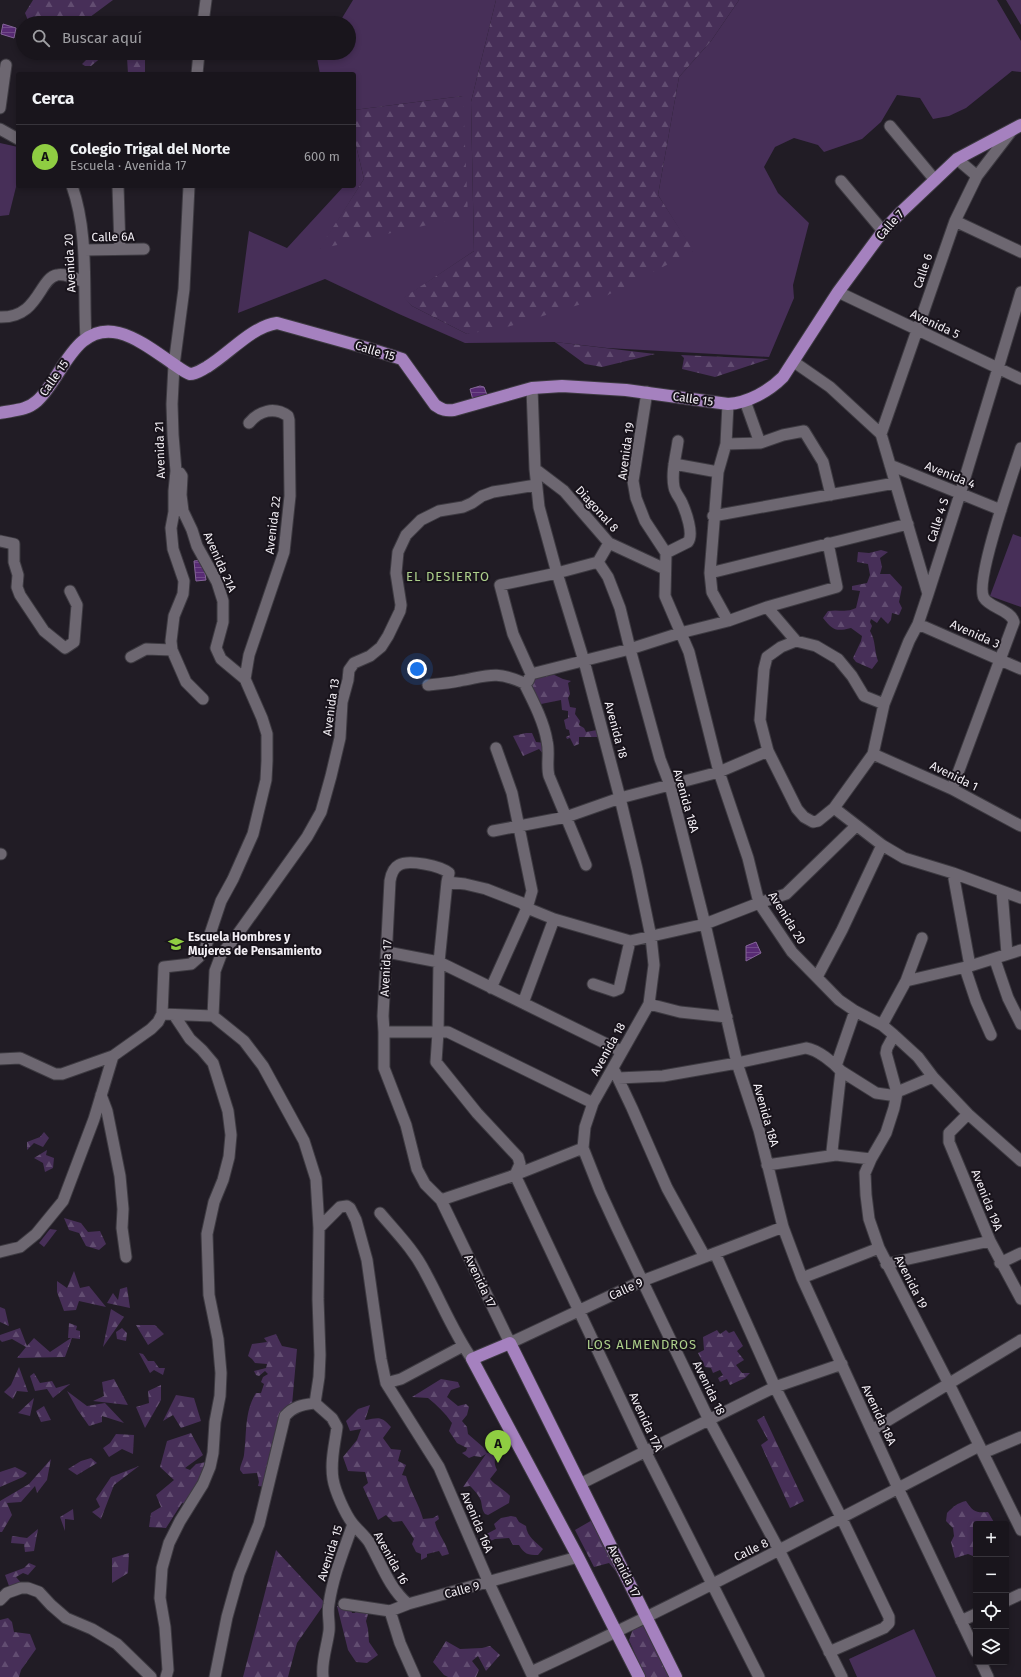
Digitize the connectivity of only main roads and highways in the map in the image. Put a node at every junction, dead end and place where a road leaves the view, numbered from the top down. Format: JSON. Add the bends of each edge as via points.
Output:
{"nodes":[{"id":1,"x":1017,"y":127,"type":"edge"},
{"id":2,"x":794,"y":362,"type":"joint"},
{"id":3,"x":0,"y":413,"type":"edge"},
{"id":4,"x":510,"y":1343,"type":"joint"},
{"id":5,"x":639,"y":1677,"type":"edge"},
{"id":6,"x":676,"y":1677,"type":"edge"}],
"edges":[{"from":1,"to":2,"type":"main road","name":"Calle 7","via":[[957,160],[883,231],[838,292]]},
{"from":2,"to":3,"type":"main road","name":"Calle 15","via":[[777,383],[745,401],[728,404],[647,392],[576,387],[532,388],[446,411],[435,405],[402,359],[277,323],[259,329],[215,362],[193,374],[188,374],[121,333],[107,332],[95,334],[73,350],[38,401],[25,409]]},
{"from":4,"to":5,"type":"main road","name":"Calle 9","via":[[472,1359]]},
{"from":4,"to":6,"type":"main road","name":"Avenida 17"}]}
